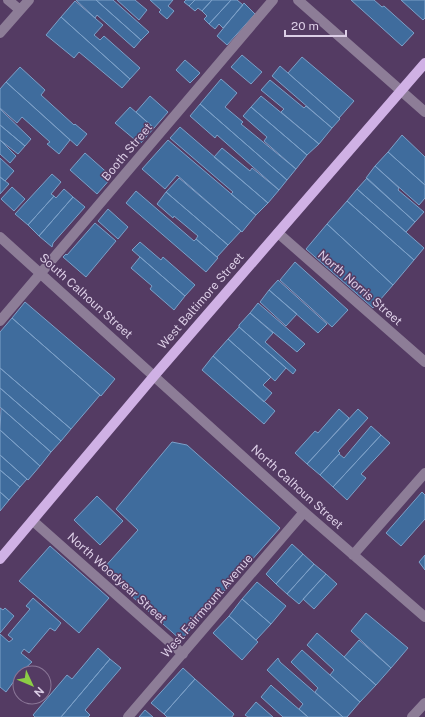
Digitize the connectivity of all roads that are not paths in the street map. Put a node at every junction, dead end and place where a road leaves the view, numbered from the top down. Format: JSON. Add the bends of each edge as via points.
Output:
{"nodes":[{"id":1,"x":8,"y":0,"type":"edge"},
{"id":2,"x":29,"y":0,"type":"edge"},
{"id":3,"x":273,"y":0,"type":"edge"},
{"id":4,"x":298,"y":0,"type":"edge"},
{"id":5,"x":20,"y":10,"type":"junction"},
{"id":6,"x":0,"y":33,"type":"edge"},
{"id":7,"x":425,"y":63,"type":"edge"},
{"id":8,"x":401,"y":91,"type":"junction"},
{"id":9,"x":425,"y":112,"type":"edge"},
{"id":10,"x":278,"y":233,"type":"junction"},
{"id":11,"x":0,"y":237,"type":"edge"},
{"id":12,"x":41,"y":273,"type":"junction"},
{"id":13,"x":0,"y":321,"type":"edge"},
{"id":14,"x":425,"y":362,"type":"edge"},
{"id":15,"x":154,"y":376,"type":"junction"},
{"id":16,"x":425,"y":473,"type":"edge"},
{"id":17,"x":304,"y":512,"type":"junction"},
{"id":18,"x":33,"y":521,"type":"junction"},
{"id":19,"x":353,"y":555,"type":"junction"},
{"id":20,"x":0,"y":559,"type":"edge"},
{"id":21,"x":425,"y":617,"type":"edge"},
{"id":22,"x":183,"y":654,"type":"junction"},
{"id":23,"x":425,"y":703,"type":"edge"},
{"id":24,"x":128,"y":717,"type":"edge"},
{"id":25,"x":412,"y":717,"type":"edge"}],
"edges":[{"from":1,"to":5,"type":"street"},
{"from":2,"to":5,"type":"street"},
{"from":3,"to":12,"type":"street","name":"Booth Street"},
{"from":4,"to":8,"type":"street"},
{"from":5,"to":6,"type":"street"},
{"from":7,"to":8,"type":"main road","name":"West Baltimore Street"},
{"from":8,"to":9,"type":"street"},
{"from":8,"to":10,"type":"main road","name":"West Baltimore Street"},
{"from":10,"to":14,"type":"street","name":"North Norris Street"},
{"from":10,"to":15,"type":"main road","name":"West Baltimore Street"},
{"from":11,"to":12,"type":"street","name":"South Calhoun Street"},
{"from":12,"to":13,"type":"street","name":"Booth Street"},
{"from":12,"to":15,"type":"street","name":"South Calhoun Street"},
{"from":15,"to":17,"type":"street","name":"North Calhoun Street"},
{"from":15,"to":18,"type":"main road","name":"West Baltimore Street"},
{"from":16,"to":19,"type":"street"},
{"from":17,"to":19,"type":"street","name":"North Calhoun Street"},
{"from":17,"to":22,"type":"street","name":"West Fairmount Avenue"},
{"from":18,"to":20,"type":"main road","name":"West Baltimore Street"},
{"from":18,"to":22,"type":"street","name":"North Woodyear Street"},
{"from":19,"to":21,"type":"street","name":"North Calhoun Street"},
{"from":22,"to":24,"type":"street","name":"West Fairmount Avenue"},
{"from":23,"to":25,"type":"street"}]}
